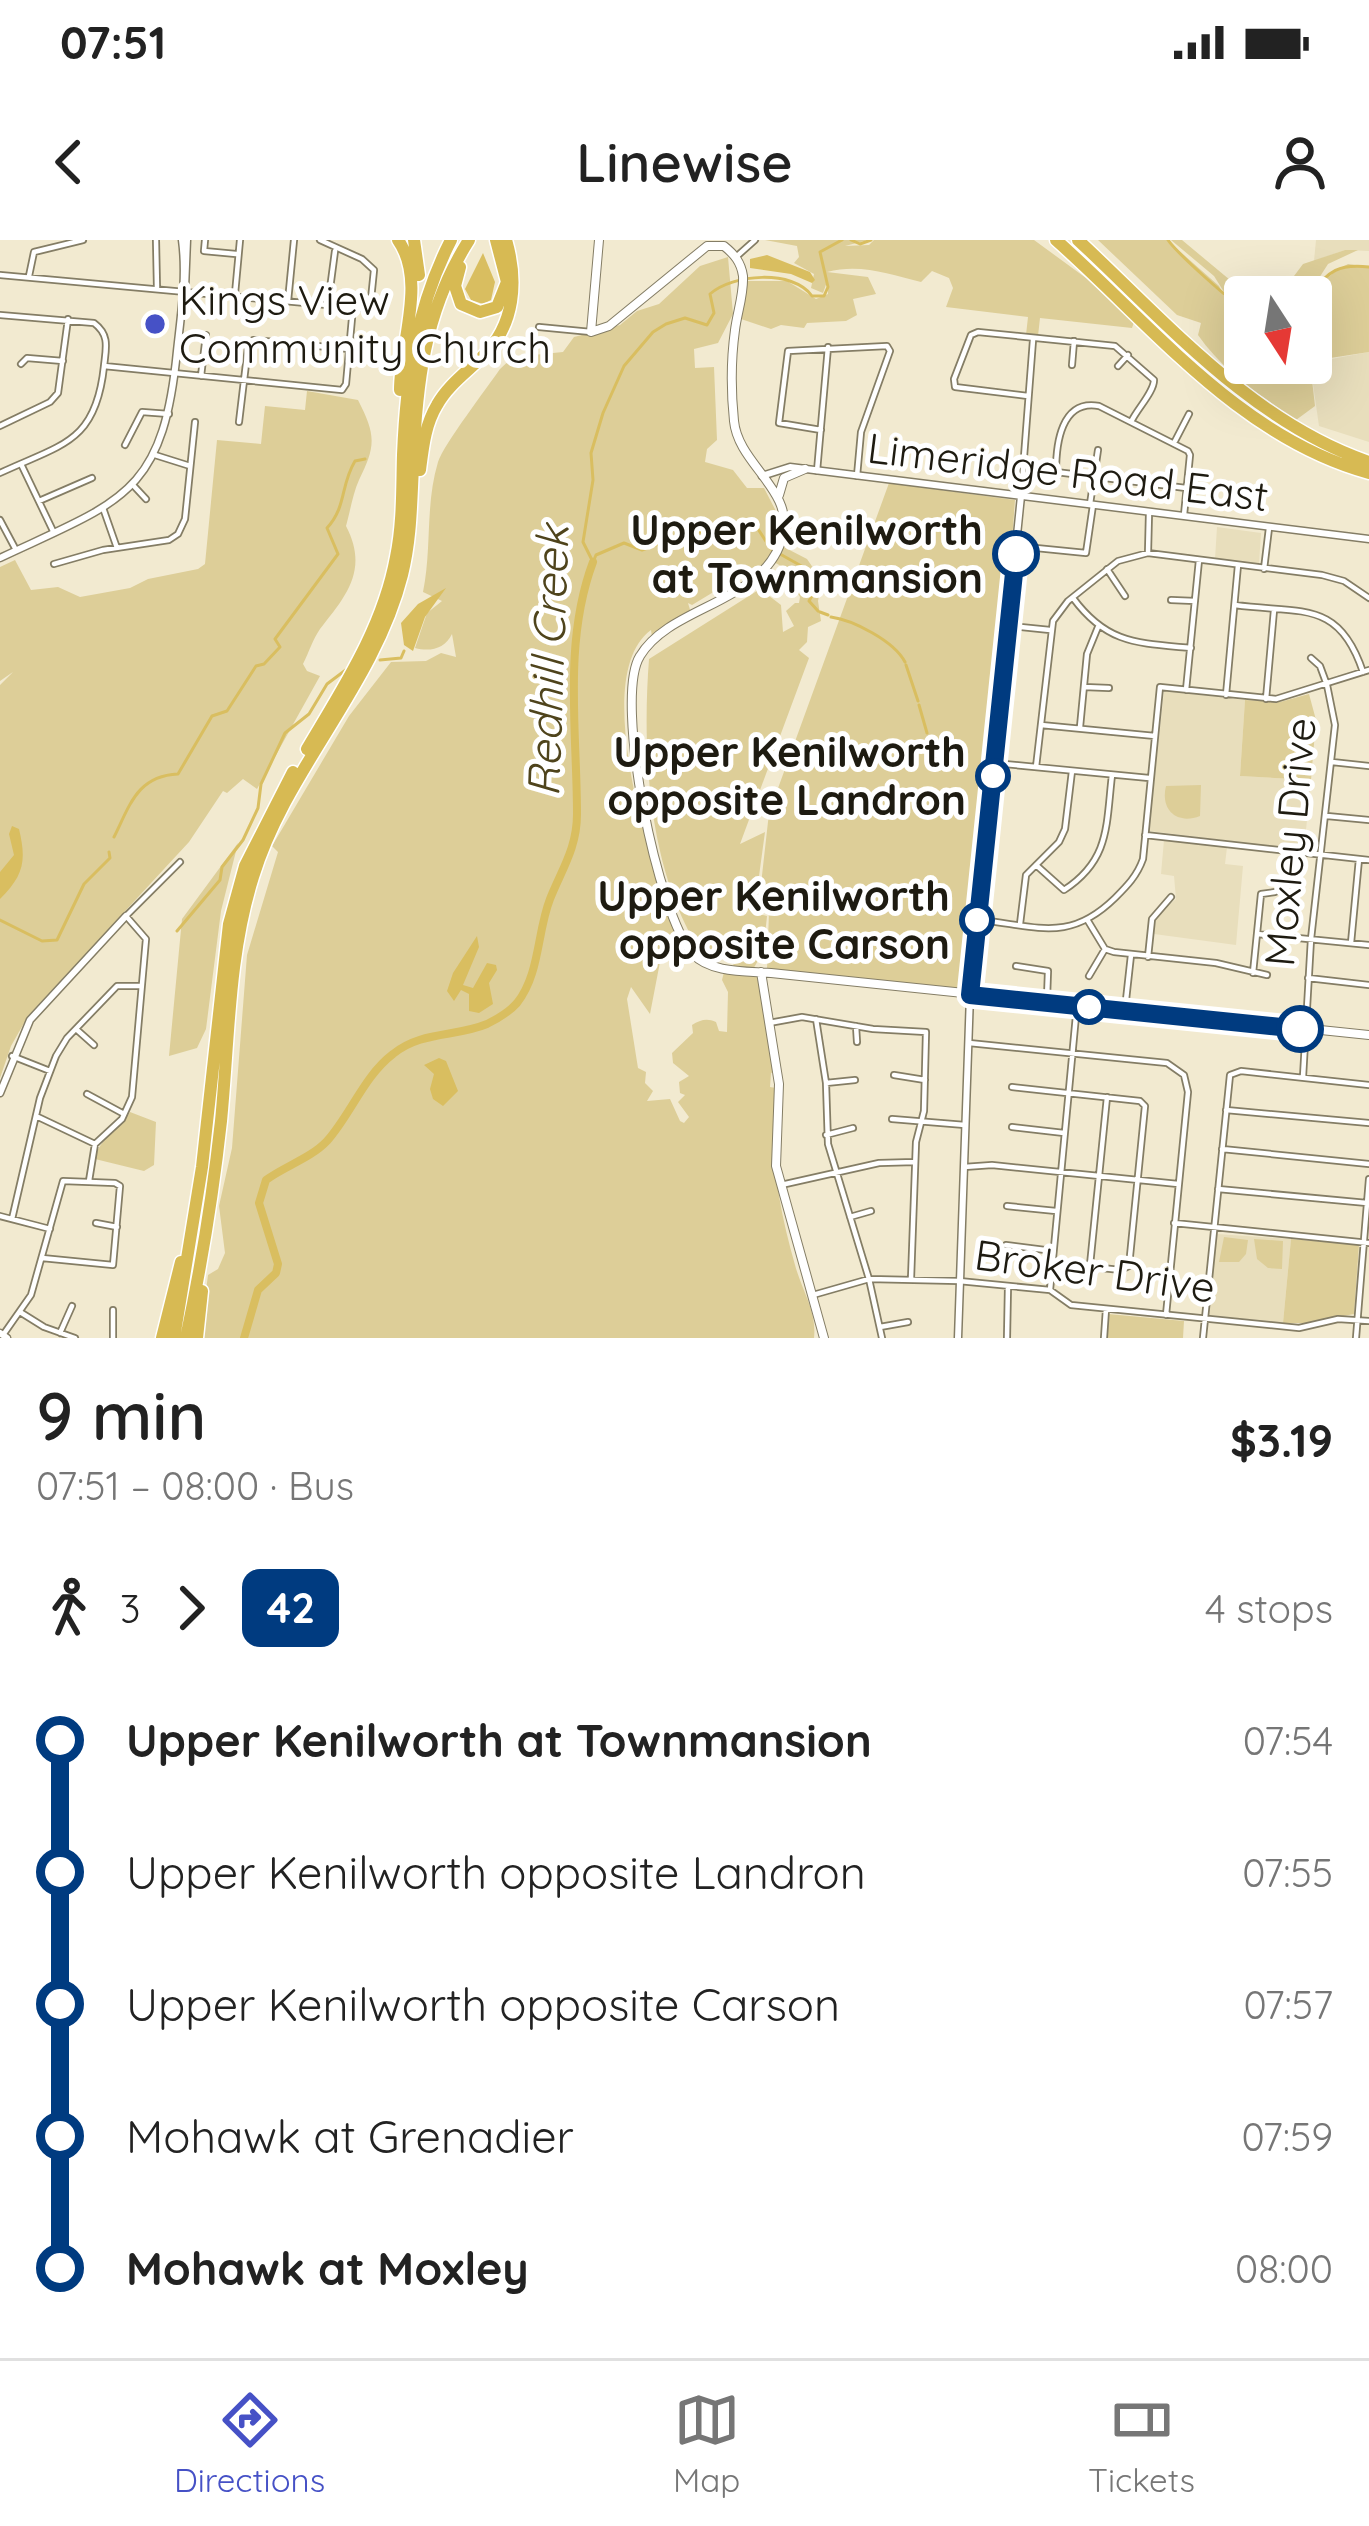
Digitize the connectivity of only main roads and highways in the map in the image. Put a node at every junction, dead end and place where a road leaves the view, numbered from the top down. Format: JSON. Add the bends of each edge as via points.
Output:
{"nodes":[{"id":1,"x":398,"y":240,"type":"edge"},
{"id":2,"x":414,"y":240,"type":"edge"},
{"id":3,"x":451,"y":240,"type":"edge"},
{"id":4,"x":471,"y":240,"type":"edge"},
{"id":5,"x":500,"y":240,"type":"edge"},
{"id":6,"x":599,"y":240,"type":"edge"},
{"id":7,"x":1056,"y":240,"type":"edge"},
{"id":8,"x":1078,"y":240,"type":"edge"},
{"id":9,"x":593,"y":316,"type":"junction"},
{"id":10,"x":617,"y":320,"type":"junction"},
{"id":11,"x":1156,"y":323,"type":"junction"},
{"id":12,"x":403,"y":346,"type":"junction"},
{"id":13,"x":404,"y":449,"type":"junction"},
{"id":14,"x":1369,"y":462,"type":"edge"},
{"id":15,"x":805,"y":469,"type":"road end"},
{"id":16,"x":1369,"y":473,"type":"edge"},
{"id":17,"x":415,"y":494,"type":"junction"},
{"id":18,"x":780,"y":502,"type":"junction"},
{"id":19,"x":405,"y":538,"type":"junction"},
{"id":20,"x":374,"y":641,"type":"junction"},
{"id":21,"x":761,"y":972,"type":"junction"},
{"id":22,"x":1369,"y":1035,"type":"edge"},
{"id":23,"x":199,"y":1191,"type":"junction"},
{"id":24,"x":205,"y":1236,"type":"junction"},
{"id":25,"x":162,"y":1338,"type":"edge"},
{"id":26,"x":174,"y":1338,"type":"edge"},
{"id":27,"x":186,"y":1338,"type":"edge"},
{"id":28,"x":197,"y":1338,"type":"edge"},
{"id":29,"x":824,"y":1338,"type":"edge"}],
"edges":[{"from":1,"to":12,"type":"highway","via":[[412,276]]},
{"from":2,"to":12,"type":"highway","via":[[419,280]]},
{"from":3,"to":13,"type":"highway","via":[[416,330]]},
{"from":4,"to":5,"type":"highway","via":[[455,291],[464,307],[484,312],[506,289]]},
{"from":4,"to":17,"type":"highway","via":[[437,302],[422,355]]},
{"from":5,"to":17,"type":"highway","via":[[511,308],[499,336],[434,409]]},
{"from":6,"to":9,"type":"main road"},
{"from":7,"to":11,"type":"highway"},
{"from":8,"to":11,"type":"highway"},
{"from":9,"to":10,"type":"main road","via":[[600,326]]},
{"from":9,"to":10,"type":"main road","via":[[591,332]]},
{"from":10,"to":18,"type":"main road","via":[[707,247],[724,246],[736,257],[742,287],[734,424]]},
{"from":11,"to":14,"type":"highway","via":[[1261,406]]},
{"from":11,"to":16,"type":"highway","via":[[1259,423]]},
{"from":12,"to":13,"type":"highway"},
{"from":13,"to":19,"type":"highway"},
{"from":15,"to":18,"type":"main road","via":[[782,479]]},
{"from":17,"to":19,"type":"highway"},
{"from":18,"to":21,"type":"main road","via":[[782,538],[767,562],[734,592],[652,641],[631,679],[640,802],[690,951],[707,964]]},
{"from":19,"to":20,"type":"highway","via":[[393,608]]},
{"from":20,"to":23,"type":"highway","via":[[262,828],[238,888]]},
{"from":20,"to":24,"type":"highway","via":[[278,815],[247,896]]},
{"from":21,"to":22,"type":"main road"},
{"from":21,"to":29,"type":"main road","via":[[779,1091],[774,1141],[781,1184]]},
{"from":23,"to":25,"type":"highway"},
{"from":23,"to":26,"type":"highway"},
{"from":24,"to":27,"type":"highway"},
{"from":24,"to":28,"type":"highway"}]}
